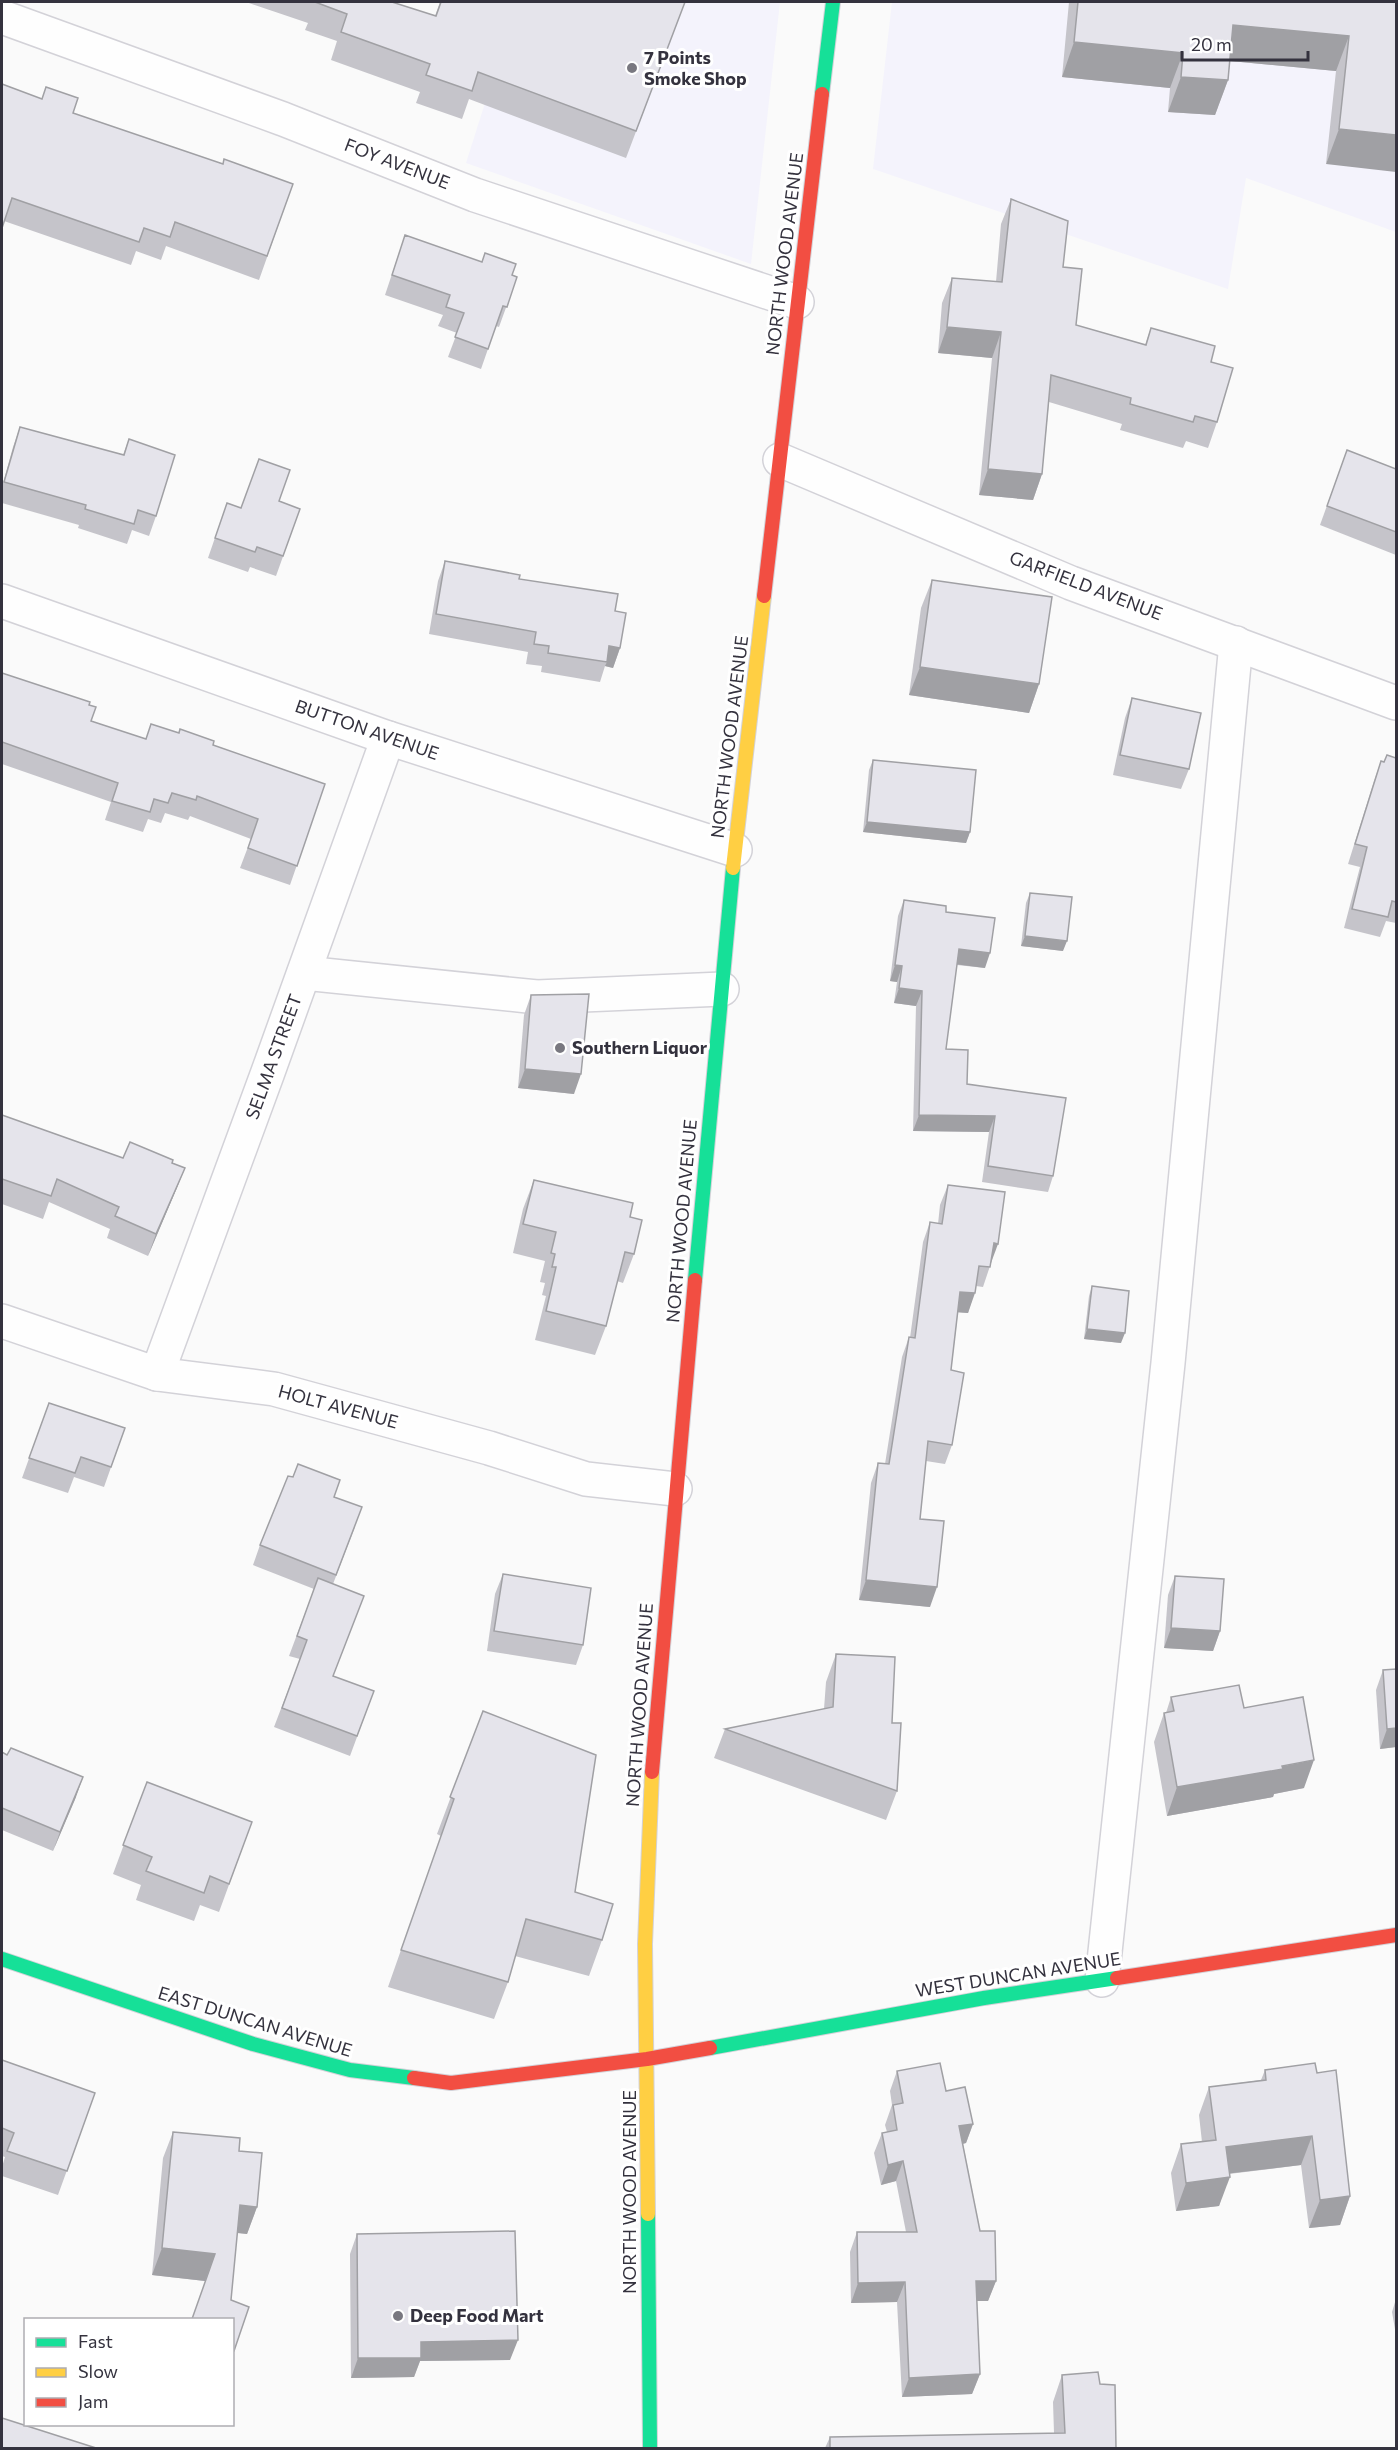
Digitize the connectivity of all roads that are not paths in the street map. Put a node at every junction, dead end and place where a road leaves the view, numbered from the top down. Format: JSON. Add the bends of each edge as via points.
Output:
{"nodes":[{"id":1,"x":833,"y":2,"type":"edge"},
{"id":2,"x":2,"y":17,"type":"edge"},
{"id":3,"x":797,"y":302,"type":"junction"},
{"id":4,"x":780,"y":460,"type":"junction"},
{"id":5,"x":2,"y":601,"type":"edge"},
{"id":6,"x":1236,"y":643,"type":"junction"},
{"id":7,"x":1396,"y":704,"type":"edge"},
{"id":8,"x":388,"y":738,"type":"junction"},
{"id":9,"x":735,"y":850,"type":"junction"},
{"id":10,"x":304,"y":973,"type":"junction"},
{"id":11,"x":723,"y":989,"type":"junction"},
{"id":12,"x":2,"y":1321,"type":"edge"},
{"id":13,"x":157,"y":1374,"type":"junction"},
{"id":14,"x":675,"y":1489,"type":"junction"},
{"id":15,"x":1396,"y":1935,"type":"edge"},
{"id":16,"x":2,"y":1959,"type":"edge"},
{"id":17,"x":1102,"y":1980,"type":"junction"},
{"id":18,"x":647,"y":2059,"type":"junction"},
{"id":19,"x":650,"y":2448,"type":"edge"}],
"edges":[{"from":1,"to":3,"type":"main road","name":"NORTH WOOD AVENUE"},
{"from":2,"to":3,"type":"street","name":"FOY AVENUE","via":[[475,195]]},
{"from":3,"to":4,"type":"main road","name":"NORTH WOOD AVENUE"},
{"from":4,"to":6,"type":"street","name":"GARFIELD AVENUE","via":[[1071,583]]},
{"from":4,"to":9,"type":"main road","name":"NORTH WOOD AVENUE"},
{"from":5,"to":8,"type":"street","name":"BUTTON AVENUE"},
{"from":6,"to":7,"type":"street","name":"GARFIELD AVENUE"},
{"from":6,"to":17,"type":"street","via":[[1168,1363]]},
{"from":8,"to":9,"type":"street","name":"BUTTON AVENUE"},
{"from":8,"to":10,"type":"street","name":"SELMA STREET"},
{"from":9,"to":11,"type":"main road","name":"NORTH WOOD AVENUE"},
{"from":10,"to":11,"type":"street","via":[[537,997]]},
{"from":10,"to":13,"type":"street","name":"SELMA STREET"},
{"from":11,"to":14,"type":"main road","name":"NORTH WOOD AVENUE"},
{"from":12,"to":13,"type":"street","name":"HOLT AVENUE"},
{"from":13,"to":14,"type":"street","name":"HOLT AVENUE","via":[[274,1389],[586,1479]]},
{"from":14,"to":18,"type":"main road","name":"NORTH WOOD AVENUE","via":[[650,1791],[645,1944]]},
{"from":15,"to":17,"type":"main road","name":"WEST DUNCAN AVENUE"},
{"from":16,"to":18,"type":"main road","name":"EAST DUNCAN AVENUE","via":[[254,2044],[350,2070],[451,2083]]},
{"from":17,"to":18,"type":"main road","name":"WEST DUNCAN AVENUE"},
{"from":18,"to":19,"type":"main road","name":"NORTH WOOD AVENUE"}]}
